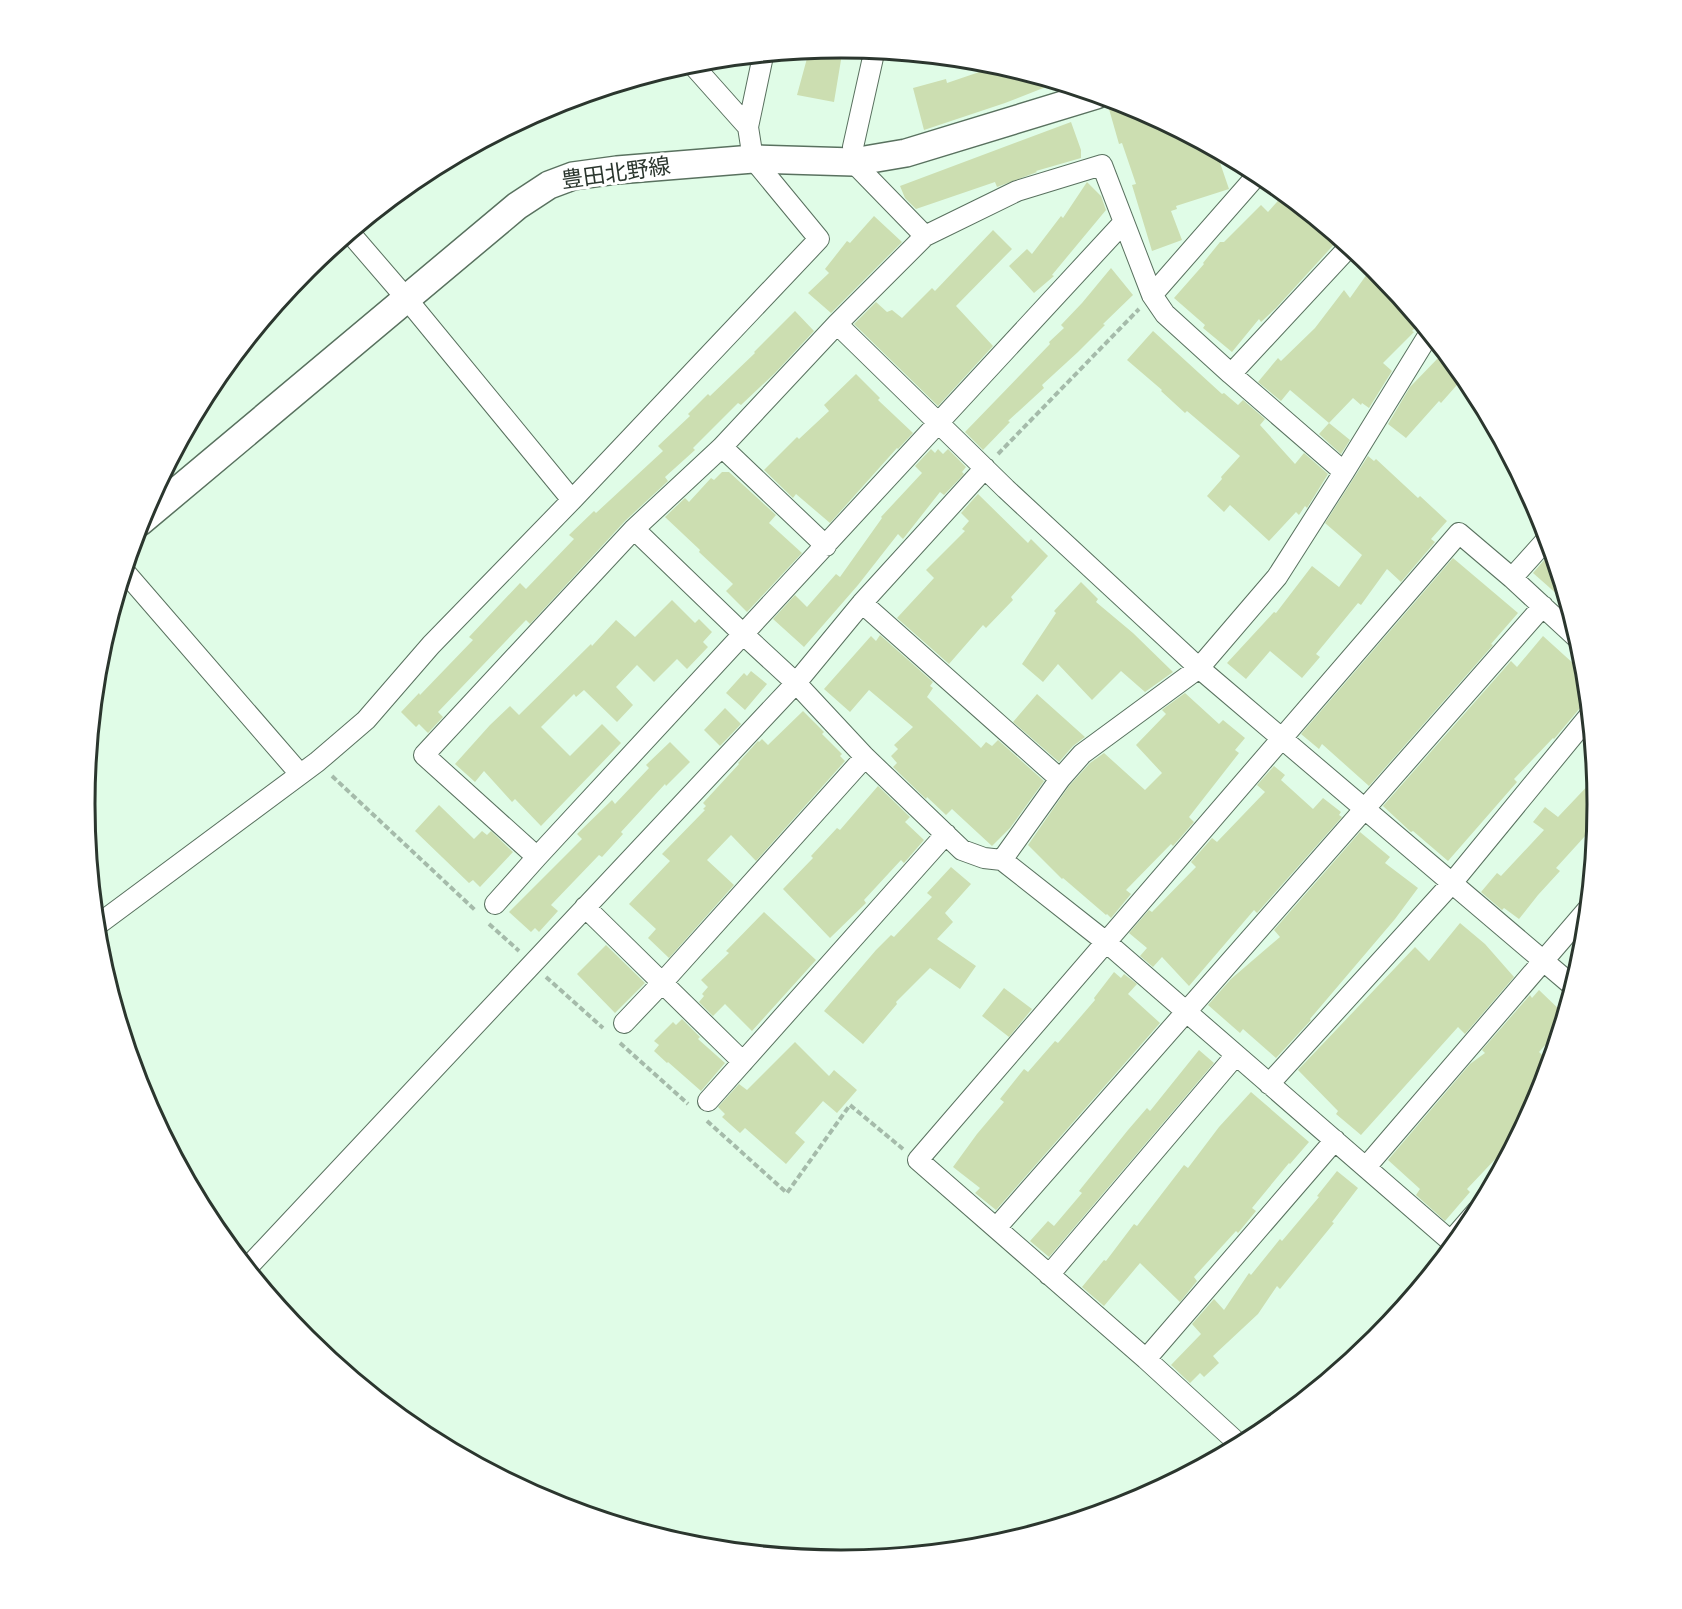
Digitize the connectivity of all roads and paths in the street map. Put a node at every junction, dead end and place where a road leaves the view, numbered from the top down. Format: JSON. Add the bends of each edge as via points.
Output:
{"nodes":[{"id":1,"x":873,"y":59,"type":"edge"},
{"id":2,"x":762,"y":63,"type":"edge"},
{"id":3,"x":699,"y":72,"type":"edge"},
{"id":4,"x":1083,"y":99,"type":"edge"},
{"id":5,"x":748,"y":127,"type":"junction"},
{"id":6,"x":853,"y":155,"type":"junction"},
{"id":7,"x":753,"y":159,"type":"junction"},
{"id":8,"x":1248,"y":180,"type":"edge"},
{"id":9,"x":1124,"y":222,"type":"junction"},
{"id":10,"x":925,"y":236,"type":"junction"},
{"id":11,"x":355,"y":239,"type":"edge"},
{"id":12,"x":1343,"y":253,"type":"edge"},
{"id":13,"x":1152,"y":296,"type":"junction"},
{"id":14,"x":406,"y":297,"type":"junction"},
{"id":15,"x":837,"y":324,"type":"junction"},
{"id":16,"x":1424,"y":340,"type":"edge"},
{"id":17,"x":1231,"y":374,"type":"junction"},
{"id":18,"x":939,"y":423,"type":"junction"},
{"id":19,"x":722,"y":447,"type":"junction"},
{"id":20,"x":985,"y":468,"type":"junction"},
{"id":21,"x":1344,"y":472,"type":"junction"},
{"id":22,"x":572,"y":500,"type":"junction"},
{"id":23,"x":157,"y":507,"type":"edge"},
{"id":24,"x":634,"y":529,"type":"junction"},
{"id":25,"x":826,"y":546,"type":"junction"},
{"id":26,"x":1540,"y":546,"type":"edge"},
{"id":27,"x":131,"y":578,"type":"edge"},
{"id":28,"x":1512,"y":578,"type":"junction"},
{"id":29,"x":862,"y":603,"type":"junction"},
{"id":30,"x":1543,"y":606,"type":"junction"},
{"id":31,"x":1566,"y":627,"type":"edge"},
{"id":32,"x":744,"y":635,"type":"junction"},
{"id":33,"x":1199,"y":668,"type":"junction"},
{"id":34,"x":796,"y":683,"type":"junction"},
{"id":35,"x":1582,"y":724,"type":"edge"},
{"id":36,"x":1282,"y":739,"type":"junction"},
{"id":37,"x":865,"y":757,"type":"junction"},
{"id":38,"x":317,"y":762,"type":"junction"},
{"id":39,"x":300,"y":774,"type":"junction"},
{"id":40,"x":1060,"y":779,"type":"junction"},
{"id":41,"x":1365,"y":809,"type":"junction"},
{"id":42,"x":946,"y":834,"type":"junction"},
{"id":43,"x":537,"y":857,"type":"junction"},
{"id":44,"x":1002,"y":860,"type":"junction"},
{"id":45,"x":1452,"y":882,"type":"junction"},
{"id":46,"x":495,"y":904,"type":"dead end"},
{"id":47,"x":585,"y":907,"type":"junction"},
{"id":48,"x":104,"y":920,"type":"edge"},
{"id":49,"x":1578,"y":921,"type":"edge"},
{"id":50,"x":1106,"y":942,"type":"junction"},
{"id":51,"x":1544,"y":961,"type":"junction"},
{"id":52,"x":533,"y":964,"type":"junction"},
{"id":53,"x":1566,"y":980,"type":"edge"},
{"id":54,"x":663,"y":983,"type":"junction"},
{"id":55,"x":1187,"y":1012,"type":"junction"},
{"id":56,"x":624,"y":1023,"type":"dead end"},
{"id":57,"x":1236,"y":1055,"type":"junction"},
{"id":58,"x":743,"y":1062,"type":"junction"},
{"id":59,"x":1269,"y":1084,"type":"junction"},
{"id":60,"x":670,"y":1088,"type":"dead end"},
{"id":61,"x":702,"y":1110,"type":"junction"},
{"id":62,"x":1335,"y":1140,"type":"junction"},
{"id":63,"x":918,"y":1160,"type":"junction"},
{"id":64,"x":1366,"y":1167,"type":"junction"},
{"id":65,"x":996,"y":1228,"type":"junction"},
{"id":66,"x":1448,"y":1238,"type":"edge"},
{"id":67,"x":252,"y":1263,"type":"edge"},
{"id":68,"x":1049,"y":1275,"type":"junction"},
{"id":69,"x":1146,"y":1359,"type":"junction"},
{"id":70,"x":1233,"y":1439,"type":"edge"}],
"edges":[{"from":1,"to":6,"type":"street"},
{"from":2,"to":5,"type":"street"},
{"from":3,"to":5,"type":"street"},
{"from":4,"to":6,"type":"main road","name":"豊田北野線","via":[[906,153]]},
{"from":5,"to":7,"type":"street"},
{"from":6,"to":7,"type":"main road","name":"豊田北野線"},
{"from":6,"to":10,"type":"street"},
{"from":7,"to":14,"type":"main road","name":"豊田北野線","via":[[617,170],[573,176],[549,185],[517,206]]},
{"from":7,"to":22,"type":"street","via":[[819,239]]},
{"from":8,"to":13,"type":"street"},
{"from":9,"to":10,"type":"street","via":[[1102,165],[1017,191]]},
{"from":9,"to":13,"type":"street"},
{"from":9,"to":18,"type":"street"},
{"from":10,"to":15,"type":"street"},
{"from":11,"to":14,"type":"street"},
{"from":12,"to":17,"type":"street"},
{"from":13,"to":17,"type":"street","via":[[1165,314]]},
{"from":13,"to":20,"type":"path"},
{"from":14,"to":22,"type":"street"},
{"from":14,"to":23,"type":"main road","name":"豊田北野線"},
{"from":15,"to":18,"type":"street"},
{"from":15,"to":19,"type":"street"},
{"from":16,"to":21,"type":"street"},
{"from":17,"to":21,"type":"street"},
{"from":18,"to":20,"type":"street"},
{"from":18,"to":25,"type":"street"},
{"from":19,"to":24,"type":"street"},
{"from":19,"to":25,"type":"street"},
{"from":20,"to":29,"type":"street"},
{"from":20,"to":33,"type":"street"},
{"from":21,"to":33,"type":"street","via":[[1277,577]]},
{"from":22,"to":38,"type":"street","via":[[431,645],[366,720]]},
{"from":24,"to":32,"type":"street"},
{"from":24,"to":43,"type":"street","via":[[424,755]]},
{"from":25,"to":32,"type":"street"},
{"from":26,"to":28,"type":"street"},
{"from":27,"to":39,"type":"street"},
{"from":28,"to":30,"type":"street"},
{"from":28,"to":36,"type":"street","via":[[1459,533]]},
{"from":29,"to":34,"type":"street"},
{"from":29,"to":40,"type":"street"},
{"from":30,"to":31,"type":"street"},
{"from":30,"to":41,"type":"street"},
{"from":32,"to":34,"type":"street"},
{"from":32,"to":43,"type":"street"},
{"from":33,"to":36,"type":"street"},
{"from":33,"to":40,"type":"street","via":[[1082,754]]},
{"from":34,"to":37,"type":"street"},
{"from":34,"to":47,"type":"street"},
{"from":35,"to":45,"type":"street"},
{"from":36,"to":41,"type":"street"},
{"from":36,"to":50,"type":"street"},
{"from":37,"to":42,"type":"street"},
{"from":37,"to":54,"type":"street"},
{"from":38,"to":39,"type":"street"},
{"from":38,"to":52,"type":"path"},
{"from":39,"to":48,"type":"street"},
{"from":40,"to":44,"type":"street"},
{"from":41,"to":45,"type":"street"},
{"from":41,"to":55,"type":"street"},
{"from":42,"to":44,"type":"street","via":[[962,850]]},
{"from":42,"to":58,"type":"street"},
{"from":43,"to":46,"type":"street"},
{"from":44,"to":50,"type":"street"},
{"from":45,"to":51,"type":"street"},
{"from":45,"to":59,"type":"street"},
{"from":47,"to":52,"type":"street"},
{"from":47,"to":54,"type":"street"},
{"from":49,"to":51,"type":"street"},
{"from":50,"to":55,"type":"street"},
{"from":50,"to":63,"type":"street"},
{"from":51,"to":53,"type":"street"},
{"from":51,"to":64,"type":"street"},
{"from":52,"to":67,"type":"street"},
{"from":54,"to":56,"type":"street"},
{"from":54,"to":58,"type":"street"},
{"from":55,"to":57,"type":"street"},
{"from":55,"to":65,"type":"street"},
{"from":57,"to":59,"type":"street"},
{"from":57,"to":68,"type":"street"},
{"from":58,"to":61,"type":"street"},
{"from":59,"to":62,"type":"street"},
{"from":60,"to":61,"type":"path"},
{"from":61,"to":63,"type":"path","via":[[787,1192],[850,1106]]},
{"from":62,"to":64,"type":"street"},
{"from":62,"to":69,"type":"street"},
{"from":63,"to":65,"type":"street"},
{"from":64,"to":66,"type":"street"},
{"from":65,"to":68,"type":"street"},
{"from":68,"to":69,"type":"street"},
{"from":69,"to":70,"type":"street"}]}
